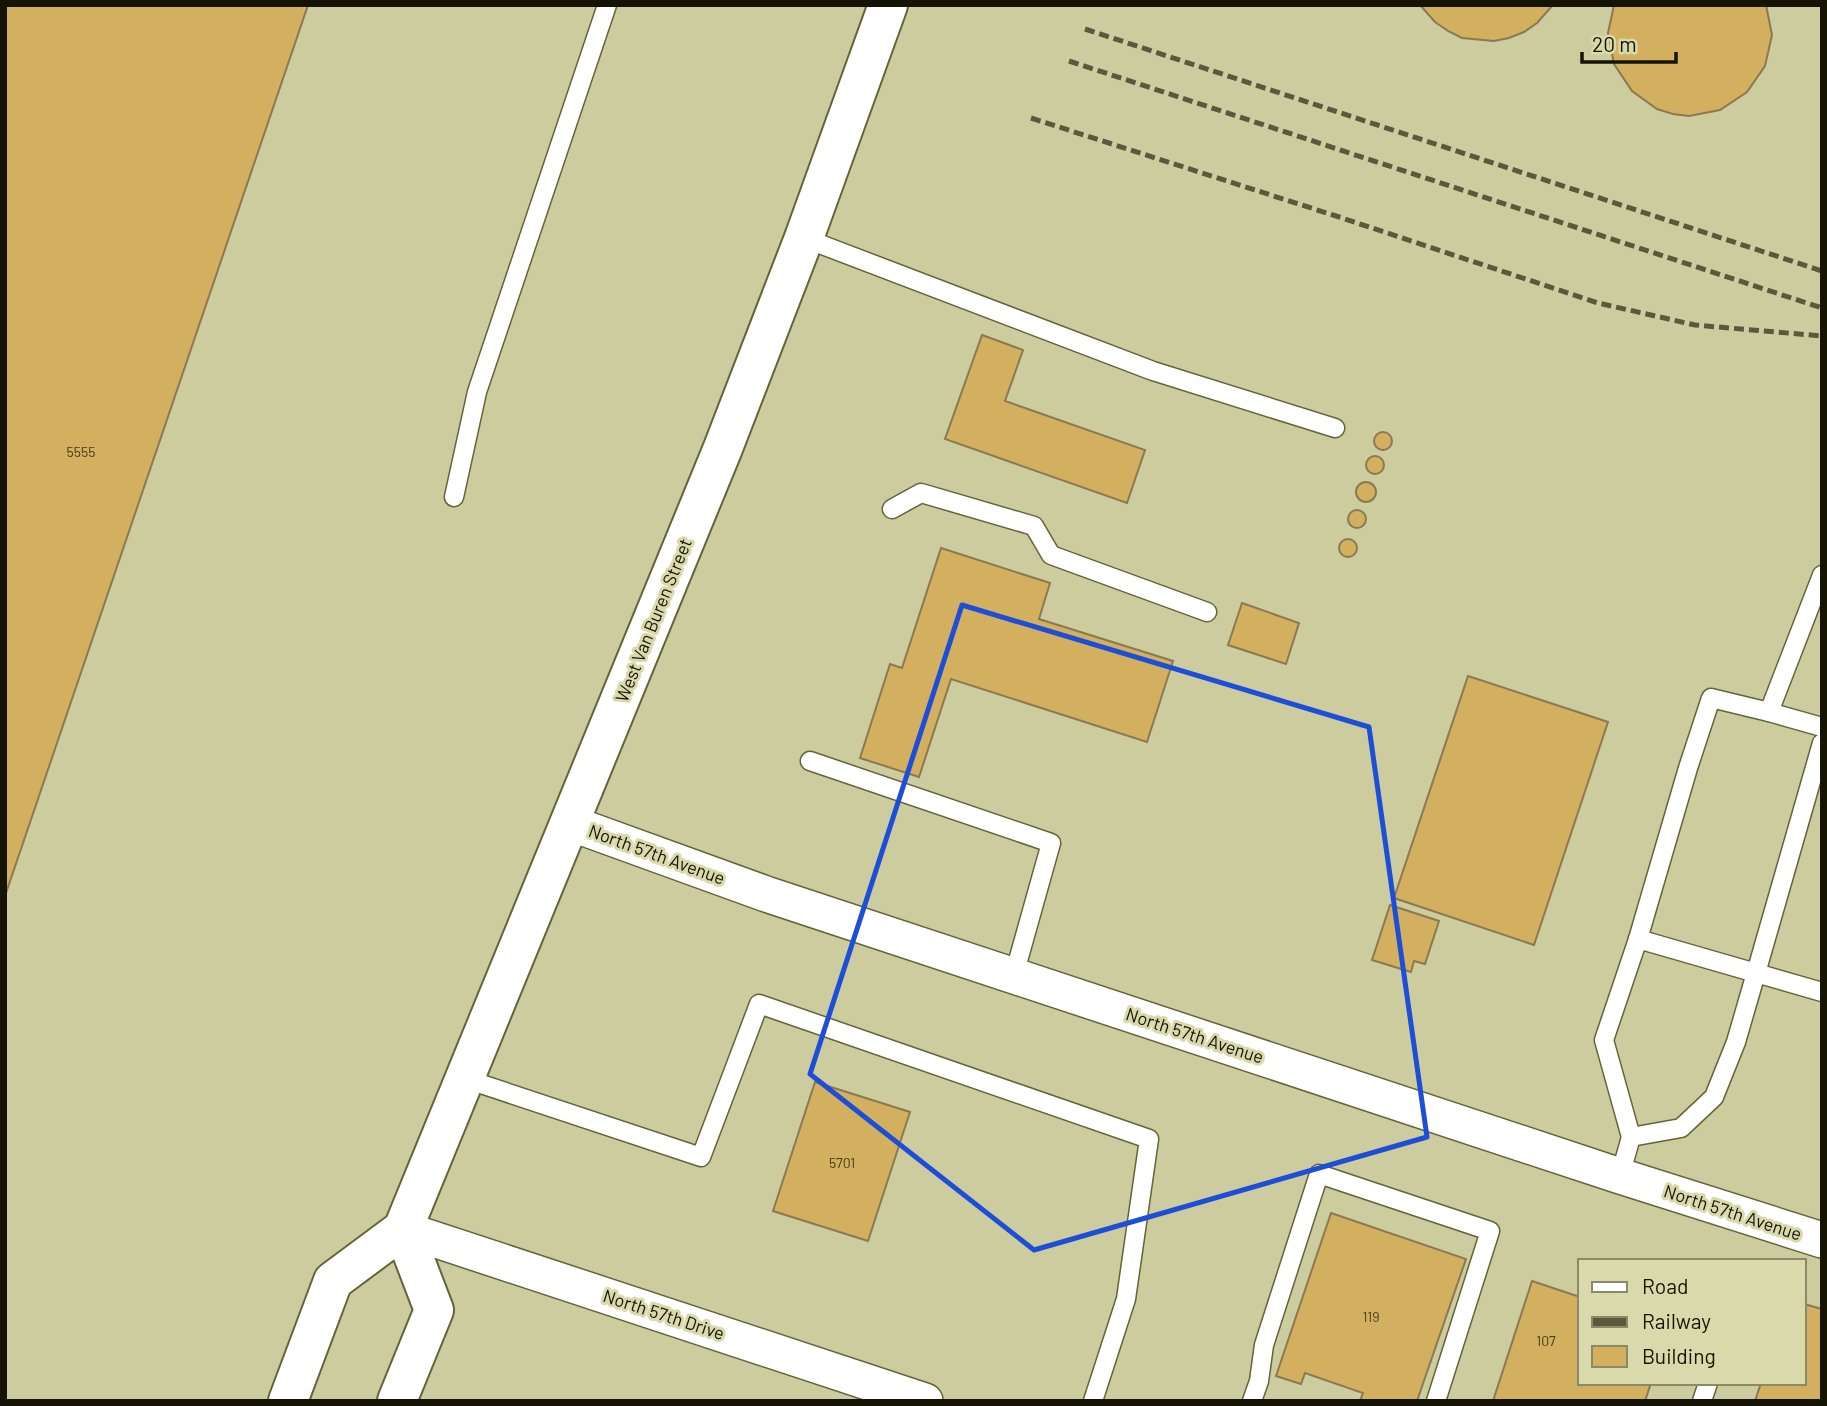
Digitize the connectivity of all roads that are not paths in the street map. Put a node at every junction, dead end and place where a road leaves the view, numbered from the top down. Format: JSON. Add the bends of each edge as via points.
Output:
{"nodes":[{"id":1,"x":607,"y":5,"type":"edge"},
{"id":2,"x":888,"y":5,"type":"edge"},
{"id":3,"x":804,"y":238,"type":"junction"},
{"id":4,"x":1335,"y":428,"type":"dead end"},
{"id":5,"x":454,"y":496,"type":"dead end"},
{"id":6,"x":892,"y":509,"type":"dead end"},
{"id":7,"x":1822,"y":575,"type":"edge"},
{"id":8,"x":1207,"y":612,"type":"dead end"},
{"id":9,"x":1769,"y":712,"type":"junction"},
{"id":10,"x":1822,"y":727,"type":"edge"},
{"id":11,"x":1822,"y":743,"type":"edge"},
{"id":12,"x":810,"y":761,"type":"dead end"},
{"id":13,"x":570,"y":823,"type":"junction"},
{"id":14,"x":1638,"y":939,"type":"junction"},
{"id":15,"x":1756,"y":973,"type":"junction"},
{"id":16,"x":1014,"y":975,"type":"junction"},
{"id":17,"x":1822,"y":992,"type":"edge"},
{"id":18,"x":466,"y":1079,"type":"junction"},
{"id":19,"x":1631,"y":1138,"type":"junction"},
{"id":20,"x":1620,"y":1176,"type":"junction"},
{"id":21,"x":403,"y":1229,"type":"junction"},
{"id":22,"x":1822,"y":1240,"type":"edge"},
{"id":23,"x":288,"y":1401,"type":"edge"},
{"id":24,"x":397,"y":1401,"type":"edge"},
{"id":25,"x":925,"y":1401,"type":"edge"},
{"id":26,"x":1094,"y":1401,"type":"edge"},
{"id":27,"x":1252,"y":1401,"type":"edge"},
{"id":28,"x":1436,"y":1401,"type":"edge"}],
"edges":[{"from":1,"to":5,"type":"lane","via":[[477,392]]},
{"from":2,"to":3,"type":"main road","name":"West Van Buren Street"},
{"from":3,"to":4,"type":"lane","via":[[1153,370]]},
{"from":3,"to":13,"type":"main road","name":"West Van Buren Street"},
{"from":6,"to":8,"type":"lane","via":[[921,493],[1034,526],[1051,555]]},
{"from":7,"to":9,"type":"lane"},
{"from":9,"to":10,"type":"lane"},
{"from":9,"to":14,"type":"lane","via":[[1711,698]]},
{"from":11,"to":15,"type":"lane"},
{"from":12,"to":16,"type":"lane","via":[[1051,843]]},
{"from":13,"to":16,"type":"street","name":"North 57th Avenue","via":[[766,894]]},
{"from":13,"to":18,"type":"main road","name":"West Van Buren Street"},
{"from":14,"to":15,"type":"lane"},
{"from":14,"to":19,"type":"lane","via":[[1604,1040]]},
{"from":15,"to":17,"type":"lane"},
{"from":15,"to":19,"type":"lane","via":[[1714,1097],[1681,1128]]},
{"from":16,"to":20,"type":"street","name":"North 57th Avenue"},
{"from":18,"to":21,"type":"main road","name":"West Van Buren Street"},
{"from":18,"to":26,"type":"lane","via":[[701,1157],[759,1004],[1149,1139],[1126,1299]]},
{"from":19,"to":20,"type":"lane"},
{"from":20,"to":22,"type":"street","name":"North 57th Avenue"},
{"from":21,"to":23,"type":"main road","via":[[332,1281]]},
{"from":21,"to":24,"type":"main road","via":[[434,1310]]},
{"from":21,"to":25,"type":"street","name":"North 57th Drive"},
{"from":27,"to":28,"type":"lane","via":[[1264,1345],[1319,1174],[1490,1231]]}]}
